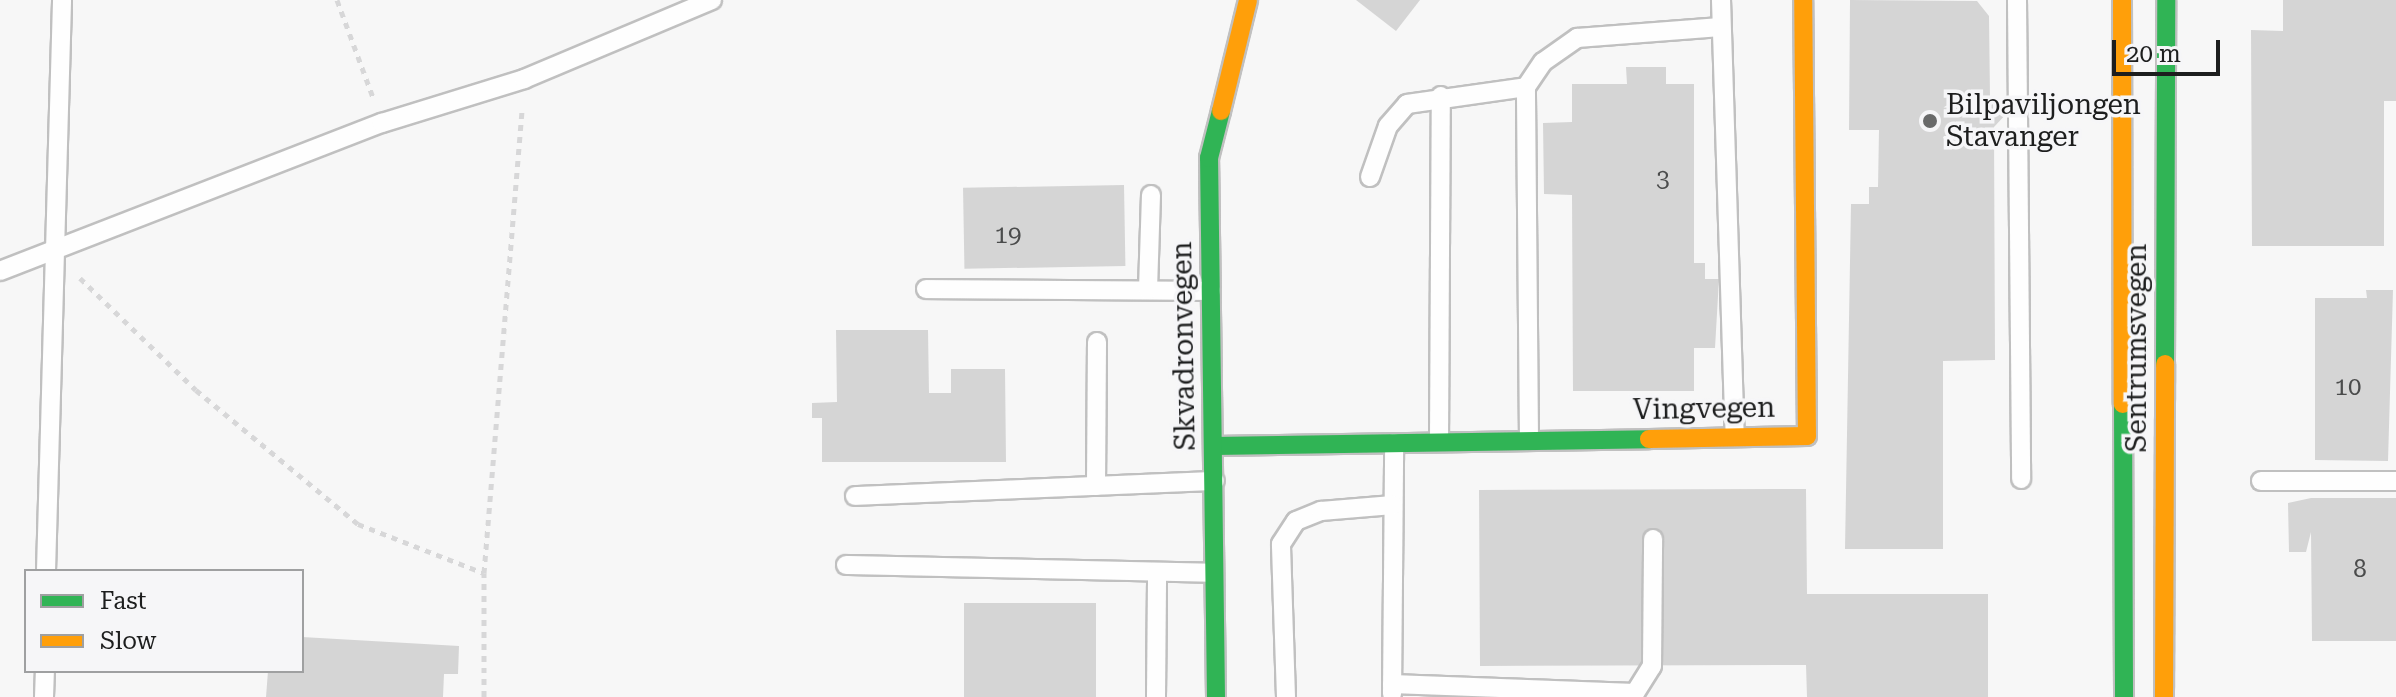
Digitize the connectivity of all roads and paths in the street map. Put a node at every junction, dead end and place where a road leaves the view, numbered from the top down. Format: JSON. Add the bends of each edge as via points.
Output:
{"nodes":[{"id":1,"x":62,"y":0,"type":"edge"},
{"id":2,"x":337,"y":0,"type":"edge"},
{"id":3,"x":712,"y":0,"type":"edge"},
{"id":4,"x":1248,"y":0,"type":"edge"},
{"id":5,"x":1721,"y":0,"type":"edge"},
{"id":6,"x":1803,"y":0,"type":"edge"},
{"id":7,"x":2017,"y":0,"type":"edge"},
{"id":8,"x":2122,"y":0,"type":"edge"},
{"id":9,"x":2166,"y":0,"type":"edge"},
{"id":10,"x":1721,"y":27,"type":"junction"},
{"id":11,"x":524,"y":79,"type":"junction"},
{"id":12,"x":1526,"y":87,"type":"junction"},
{"id":13,"x":1441,"y":96,"type":"junction"},
{"id":14,"x":382,"y":123,"type":"junction"},
{"id":15,"x":1370,"y":177,"type":"dead end"},
{"id":16,"x":1151,"y":195,"type":"dead end"},
{"id":17,"x":49,"y":252,"type":"junction"},
{"id":18,"x":0,"y":271,"type":"edge"},
{"id":19,"x":926,"y":289,"type":"dead end"},
{"id":20,"x":1148,"y":290,"type":"junction"},
{"id":21,"x":1211,"y":291,"type":"junction"},
{"id":22,"x":1097,"y":342,"type":"dead end"},
{"id":23,"x":1735,"y":437,"type":"junction"},
{"id":24,"x":1529,"y":439,"type":"junction"},
{"id":25,"x":1439,"y":442,"type":"junction"},
{"id":26,"x":1394,"y":443,"type":"junction"},
{"id":27,"x":1214,"y":446,"type":"junction"},
{"id":28,"x":2021,"y":479,"type":"dead end"},
{"id":29,"x":1215,"y":481,"type":"junction"},
{"id":30,"x":2261,"y":481,"type":"dead end"},
{"id":31,"x":2396,"y":481,"type":"edge"},
{"id":32,"x":1096,"y":486,"type":"junction"},
{"id":33,"x":855,"y":496,"type":"dead end"},
{"id":34,"x":1393,"y":505,"type":"junction"},
{"id":35,"x":1653,"y":539,"type":"dead end"},
{"id":36,"x":846,"y":565,"type":"dead end"},
{"id":37,"x":46,"y":569,"type":"edge"},
{"id":38,"x":1157,"y":572,"type":"junction"},
{"id":39,"x":484,"y":573,"type":"junction"},
{"id":40,"x":1214,"y":573,"type":"junction"},
{"id":41,"x":45,"y":673,"type":"edge"},
{"id":42,"x":1392,"y":691,"type":"edge"},
{"id":43,"x":44,"y":697,"type":"edge"},
{"id":44,"x":484,"y":697,"type":"edge"},
{"id":45,"x":1156,"y":697,"type":"edge"},
{"id":46,"x":1216,"y":697,"type":"edge"},
{"id":47,"x":1286,"y":697,"type":"edge"},
{"id":48,"x":2124,"y":697,"type":"edge"},
{"id":49,"x":2164,"y":697,"type":"edge"}],
"edges":[{"from":1,"to":17,"type":"lane"},
{"from":2,"to":14,"type":"path"},
{"from":3,"to":11,"type":"lane"},
{"from":4,"to":21,"type":"street","name":"Skvadronvegen","via":[[1209,158]]},
{"from":5,"to":10,"type":"lane"},
{"from":6,"to":23,"type":"street","name":"Vingvegen","via":[[1807,436]]},
{"from":7,"to":28,"type":"lane"},
{"from":8,"to":48,"type":"street","name":"Sentrumsvegen"},
{"from":9,"to":49,"type":"street","name":"Sentrumsvegen"},
{"from":10,"to":12,"type":"lane","via":[[1577,38],[1543,62]]},
{"from":10,"to":23,"type":"lane"},
{"from":11,"to":14,"type":"lane"},
{"from":11,"to":39,"type":"path"},
{"from":12,"to":13,"type":"lane"},
{"from":12,"to":24,"type":"lane"},
{"from":13,"to":15,"type":"lane","via":[[1407,104],[1388,126]]},
{"from":13,"to":25,"type":"lane"},
{"from":14,"to":17,"type":"lane"},
{"from":16,"to":20,"type":"lane"},
{"from":17,"to":18,"type":"lane"},
{"from":17,"to":37,"type":"lane"},
{"from":17,"to":39,"type":"path","via":[[196,390],[358,524]]},
{"from":19,"to":20,"type":"lane"},
{"from":20,"to":21,"type":"lane"},
{"from":21,"to":27,"type":"street","name":"Skvadronvegen"},
{"from":22,"to":32,"type":"lane"},
{"from":23,"to":24,"type":"street","name":"Vingvegen"},
{"from":24,"to":25,"type":"street","name":"Vingvegen"},
{"from":25,"to":26,"type":"street","name":"Vingvegen"},
{"from":26,"to":27,"type":"street","name":"Vingvegen"},
{"from":26,"to":34,"type":"lane"},
{"from":27,"to":29,"type":"street","name":"Skvadronvegen"},
{"from":29,"to":32,"type":"lane"},
{"from":29,"to":40,"type":"street","name":"Skvadronvegen"},
{"from":30,"to":31,"type":"lane"},
{"from":32,"to":33,"type":"lane"},
{"from":34,"to":42,"type":"lane"},
{"from":34,"to":47,"type":"lane","via":[[1321,511],[1296,521],[1281,544]]},
{"from":35,"to":42,"type":"lane","via":[[1652,666],[1635,693]]},
{"from":36,"to":38,"type":"lane"},
{"from":38,"to":40,"type":"lane"},
{"from":38,"to":45,"type":"lane"},
{"from":39,"to":44,"type":"path"},
{"from":40,"to":46,"type":"street","name":"Skvadronvegen"},
{"from":41,"to":43,"type":"lane"}]}
